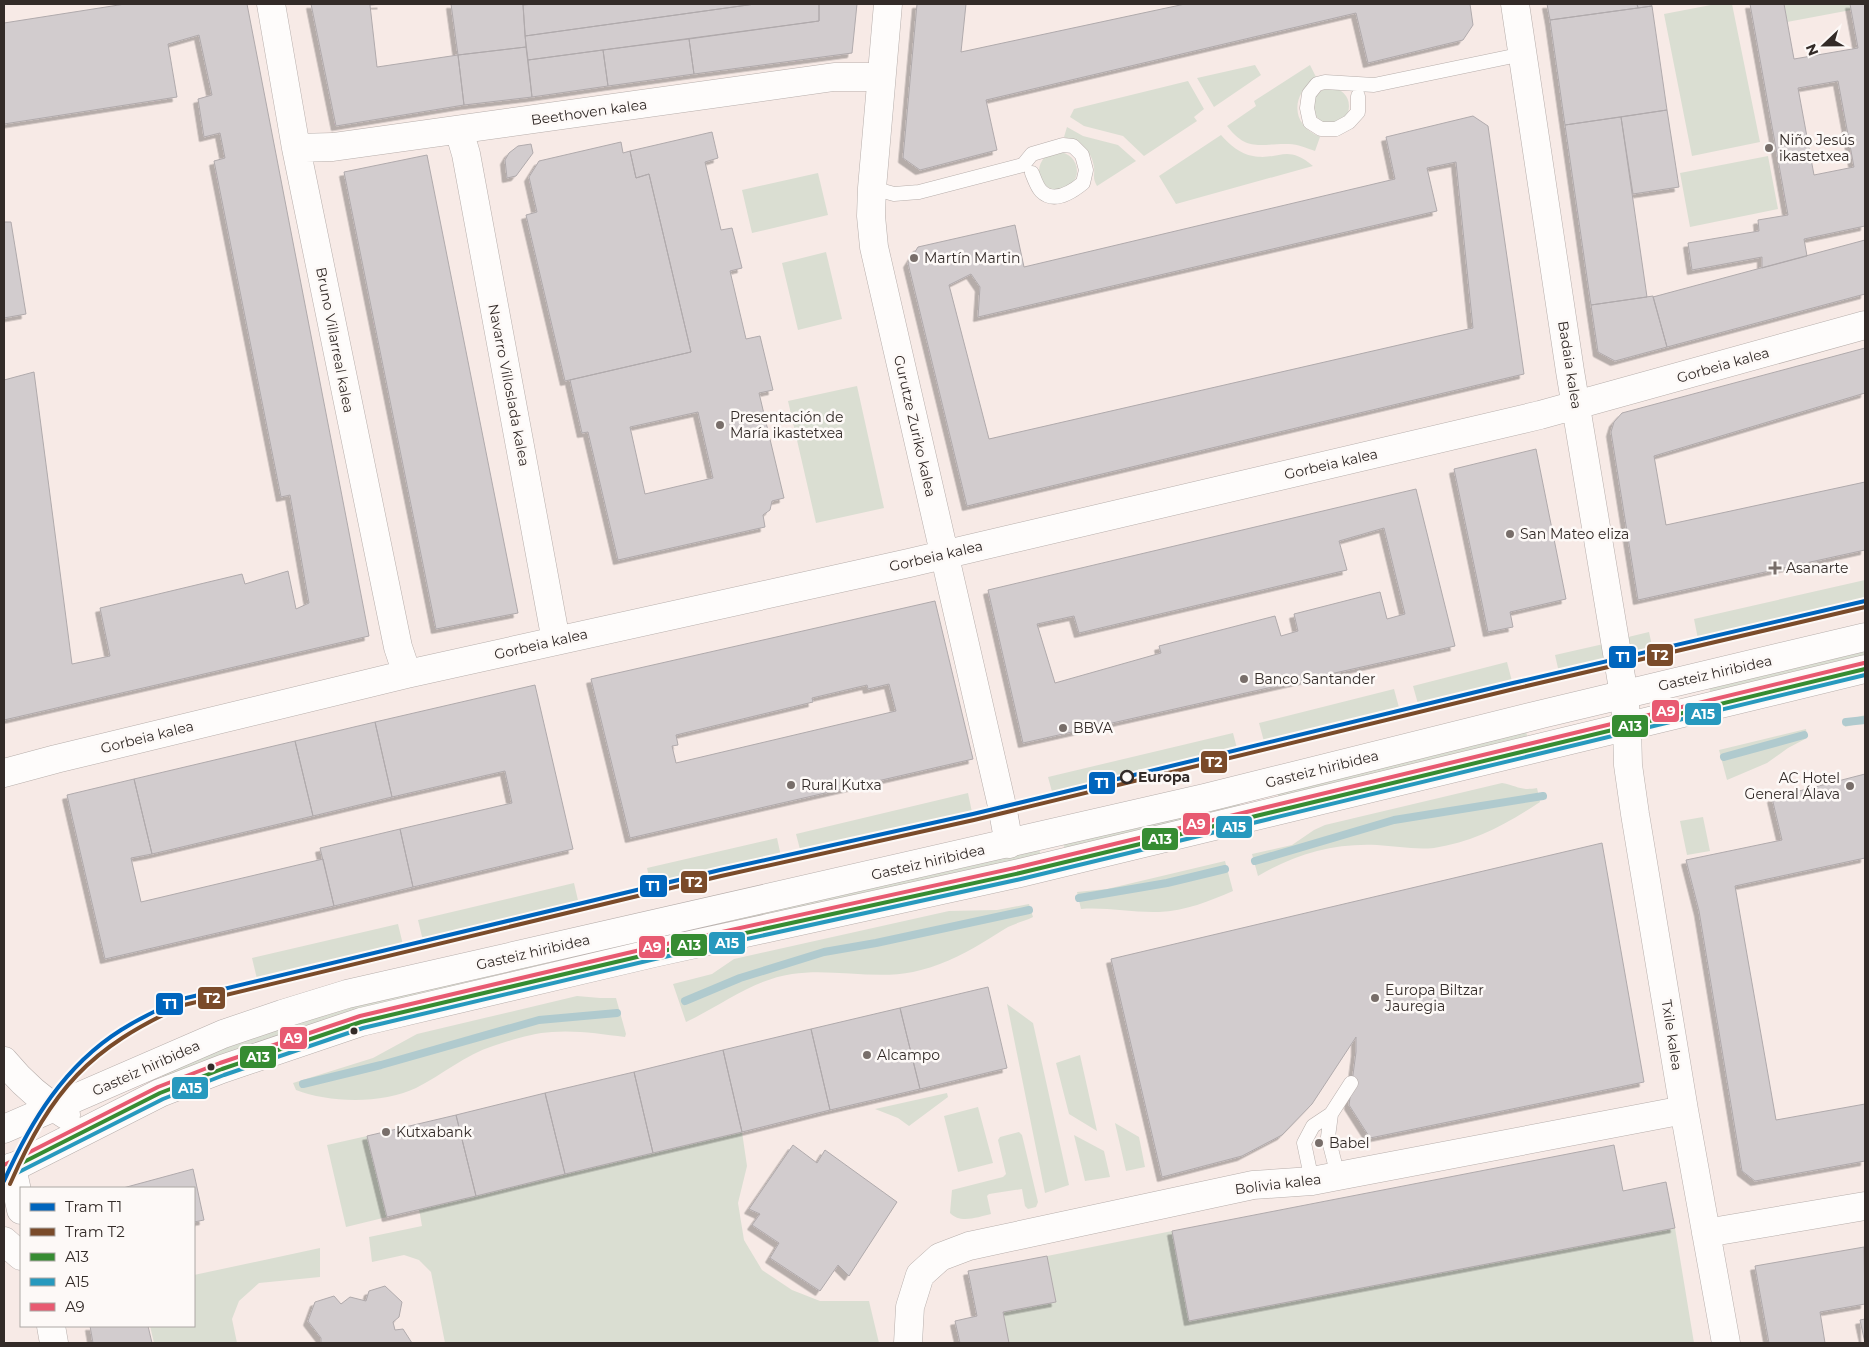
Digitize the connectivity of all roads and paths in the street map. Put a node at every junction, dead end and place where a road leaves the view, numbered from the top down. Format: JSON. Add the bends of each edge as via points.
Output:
{"nodes":[{"id":1,"x":271,"y":4,"type":"edge"},
{"id":2,"x":888,"y":4,"type":"edge"},
{"id":3,"x":1515,"y":4,"type":"edge"},
{"id":4,"x":1523,"y":54,"type":"junction"},
{"id":5,"x":881,"y":77,"type":"junction"},
{"id":6,"x":1358,"y":96,"type":"dead end"},
{"id":7,"x":459,"y":130,"type":"junction"},
{"id":8,"x":296,"y":148,"type":"junction"},
{"id":9,"x":1032,"y":173,"type":"dead end"},
{"id":10,"x":872,"y":188,"type":"junction"},
{"id":11,"x":1865,"y":325,"type":"edge"},
{"id":12,"x":1576,"y":406,"type":"junction"},
{"id":13,"x":946,"y":554,"type":"junction"},
{"id":14,"x":1865,"y":638,"type":"edge"},
{"id":15,"x":556,"y":641,"type":"junction"},
{"id":16,"x":1865,"y":669,"type":"edge"},
{"id":17,"x":407,"y":674,"type":"junction"},
{"id":18,"x":1624,"y":695,"type":"junction"},
{"id":19,"x":1627,"y":726,"type":"junction"},
{"id":20,"x":4,"y":773,"type":"edge"},
{"id":21,"x":1009,"y":844,"type":"junction"},
{"id":22,"x":4,"y":1061,"type":"edge"},
{"id":23,"x":1351,"y":1083,"type":"dead end"},
{"id":24,"x":54,"y":1108,"type":"junction"},
{"id":25,"x":1684,"y":1110,"type":"junction"},
{"id":26,"x":1331,"y":1114,"type":"junction"},
{"id":27,"x":4,"y":1128,"type":"edge"},
{"id":28,"x":88,"y":1129,"type":"junction"},
{"id":29,"x":8,"y":1169,"type":"edge"},
{"id":30,"x":1325,"y":1178,"type":"junction"},
{"id":31,"x":1865,"y":1206,"type":"edge"},
{"id":32,"x":20,"y":1207,"type":"edge"},
{"id":33,"x":1706,"y":1234,"type":"junction"},
{"id":34,"x":4,"y":1241,"type":"edge"},
{"id":35,"x":20,"y":1255,"type":"edge"},
{"id":36,"x":51,"y":1327,"type":"edge"},
{"id":37,"x":54,"y":1343,"type":"edge"},
{"id":38,"x":908,"y":1343,"type":"edge"},
{"id":39,"x":1726,"y":1343,"type":"edge"}],
"edges":[{"from":1,"to":8,"type":"street","name":"Bruno Villarreal kalea"},
{"from":2,"to":5,"type":"street","name":"Gurutze Zuriko kalea"},
{"from":3,"to":4,"type":"street","name":"Badaia kalea"},
{"from":4,"to":6,"type":"lane","via":[[1374,85],[1317,84],[1309,94],[1310,122],[1321,129],[1336,129],[1349,122],[1358,112]]},
{"from":4,"to":12,"type":"street","name":"Badaia kalea"},
{"from":5,"to":7,"type":"street","name":"Beethoven kalea","via":[[834,78]]},
{"from":5,"to":10,"type":"street","name":"Gurutze Zuriko kalea"},
{"from":7,"to":8,"type":"street","name":"Beethoven kalea","via":[[333,147]]},
{"from":7,"to":15,"type":"street","name":"Navarro Villoslada kalea"},
{"from":8,"to":17,"type":"street","name":"Bruno Villarreal kalea","via":[[398,647]]},
{"from":9,"to":10,"type":"lane","via":[[1040,191],[1060,197],[1084,183],[1086,170],[1082,155],[1073,146],[1063,146],[1032,154],[1023,165],[919,192],[894,194]]},
{"from":10,"to":13,"type":"street","name":"Gurutze Zuriko kalea","via":[[871,216],[876,262]]},
{"from":11,"to":12,"type":"street","name":"Gorbeia kalea"},
{"from":12,"to":13,"type":"street","name":"Gorbeia kalea"},
{"from":12,"to":18,"type":"street","name":"Badaia kalea"},
{"from":13,"to":15,"type":"street","name":"Gorbeia kalea"},
{"from":13,"to":21,"type":"street","name":"Gurutze Zuriko kalea"},
{"from":14,"to":18,"type":"street","name":"Gasteiz hiribidea"},
{"from":15,"to":17,"type":"street","name":"Gorbeia kalea"},
{"from":16,"to":19,"type":"street","name":"Gasteiz hiribidea"},
{"from":17,"to":20,"type":"street","name":"Gorbeia kalea"},
{"from":18,"to":19,"type":"street","name":"Badaia kalea"},
{"from":18,"to":21,"type":"street","name":"Gasteiz hiribidea"},
{"from":19,"to":25,"type":"street","name":"Txile kalea","via":[[1628,766]]},
{"from":19,"to":28,"type":"street","name":"Gasteiz hiribidea","via":[[1020,874],[641,956],[361,1022],[160,1093]]},
{"from":21,"to":24,"type":"street","name":"Gasteiz hiribidea","via":[[347,994],[223,1034]]},
{"from":22,"to":24,"type":"street","via":[[20,1081]]},
{"from":23,"to":26,"type":"lane"},
{"from":24,"to":27,"type":"street","name":"Gasteiz hiribidea"},
{"from":24,"to":28,"type":"street"},
{"from":25,"to":30,"type":"street","name":"Bolivia kalea"},
{"from":25,"to":33,"type":"street","name":"Txile kalea"},
{"from":26,"to":30,"type":"lane"},
{"from":26,"to":30,"type":"lane","via":[[1313,1126],[1304,1143]]},
{"from":27,"to":29,"type":"street"},
{"from":28,"to":29,"type":"street","name":"Gasteiz hiribidea"},
{"from":29,"to":32,"type":"street"},
{"from":30,"to":38,"type":"street","name":"Bolivia kalea","via":[[1254,1185],[969,1246],[940,1257],[920,1275],[910,1307]]},
{"from":31,"to":33,"type":"street"},
{"from":33,"to":39,"type":"street","name":"Txile kalea"},
{"from":34,"to":35,"type":"street"},
{"from":36,"to":37,"type":"street"}]}
